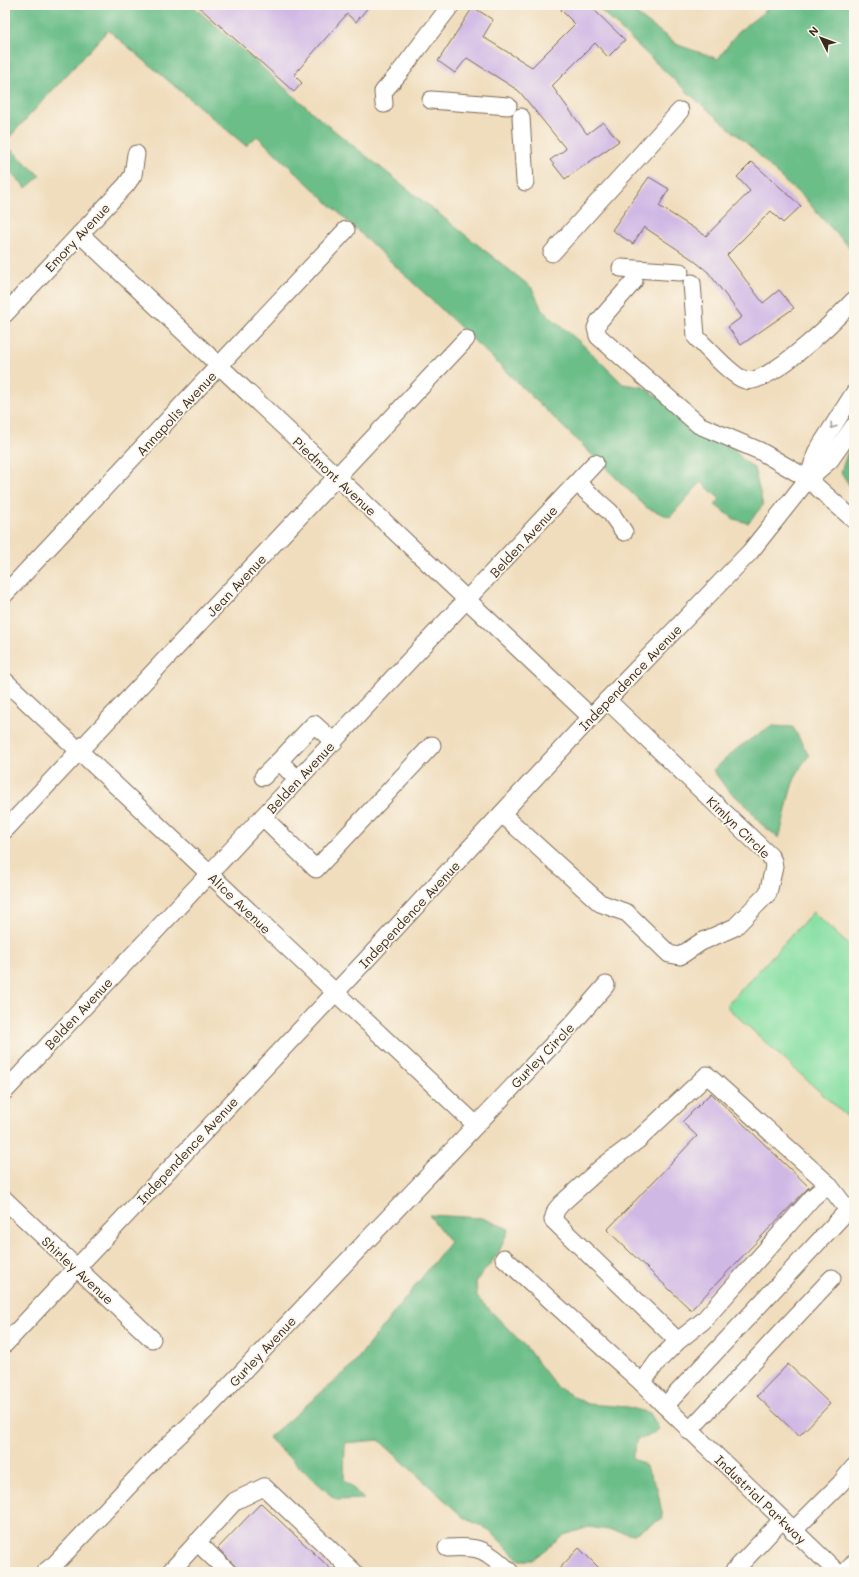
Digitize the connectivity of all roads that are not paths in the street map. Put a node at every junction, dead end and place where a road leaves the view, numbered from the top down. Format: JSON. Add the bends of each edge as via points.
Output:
{"nodes":[{"id":1,"x":451,"y":5,"type":"edge"},
{"id":2,"x":431,"y":100,"type":"dead end"},
{"id":3,"x":384,"y":104,"type":"dead end"},
{"id":4,"x":680,"y":111,"type":"dead end"},
{"id":5,"x":136,"y":154,"type":"dead end"},
{"id":6,"x":525,"y":182,"type":"dead end"},
{"id":7,"x":346,"y":230,"type":"dead end"},
{"id":8,"x":80,"y":234,"type":"junction"},
{"id":9,"x":552,"y":253,"type":"dead end"},
{"id":10,"x":621,"y":268,"type":"dead end"},
{"id":11,"x":634,"y":281,"type":"dead end"},
{"id":12,"x":854,"y":300,"type":"edge"},
{"id":13,"x":5,"y":314,"type":"edge"},
{"id":14,"x":466,"y":340,"type":"dead end"},
{"id":15,"x":220,"y":366,"type":"junction"},
{"id":16,"x":854,"y":394,"type":"edge"},
{"id":17,"x":854,"y":426,"type":"edge"},
{"id":18,"x":595,"y":463,"type":"dead end"},
{"id":19,"x":336,"y":478,"type":"junction"},
{"id":20,"x":808,"y":479,"type":"junction"},
{"id":21,"x":577,"y":483,"type":"junction"},
{"id":22,"x":854,"y":520,"type":"edge"},
{"id":23,"x":624,"y":532,"type":"dead end"},
{"id":24,"x":5,"y":594,"type":"edge"},
{"id":25,"x":468,"y":600,"type":"junction"},
{"id":26,"x":5,"y":681,"type":"edge"},
{"id":27,"x":607,"y":700,"type":"junction"},
{"id":28,"x":591,"y":717,"type":"junction"},
{"id":29,"x":334,"y":742,"type":"junction"},
{"id":30,"x":432,"y":745,"type":"dead end"},
{"id":31,"x":79,"y":751,"type":"junction"},
{"id":32,"x":278,"y":761,"type":"junction"},
{"id":33,"x":263,"y":777,"type":"dead end"},
{"id":34,"x":298,"y":780,"type":"junction"},
{"id":35,"x":502,"y":814,"type":"junction"},
{"id":36,"x":263,"y":817,"type":"junction"},
{"id":37,"x":5,"y":830,"type":"edge"},
{"id":38,"x":209,"y":873,"type":"junction"},
{"id":39,"x":606,"y":985,"type":"dead end"},
{"id":40,"x":334,"y":993,"type":"junction"},
{"id":41,"x":5,"y":1091,"type":"edge"},
{"id":42,"x":476,"y":1125,"type":"junction"},
{"id":43,"x":828,"y":1184,"type":"junction"},
{"id":44,"x":5,"y":1200,"type":"edge"},
{"id":45,"x":504,"y":1258,"type":"dead end"},
{"id":46,"x":76,"y":1268,"type":"junction"},
{"id":47,"x":832,"y":1278,"type":"dead end"},
{"id":48,"x":152,"y":1339,"type":"dead end"},
{"id":49,"x":678,"y":1341,"type":"junction"},
{"id":50,"x":5,"y":1344,"type":"edge"},
{"id":51,"x":642,"y":1383,"type":"junction"},
{"id":52,"x":665,"y":1406,"type":"junction"},
{"id":53,"x":687,"y":1429,"type":"junction"},
{"id":54,"x":854,"y":1467,"type":"edge"},
{"id":55,"x":787,"y":1526,"type":"junction"},
{"id":56,"x":197,"y":1542,"type":"junction"},
{"id":57,"x":447,"y":1548,"type":"dead end"},
{"id":58,"x":854,"y":1563,"type":"edge"},
{"id":59,"x":174,"y":1570,"type":"edge"},
{"id":60,"x":45,"y":1572,"type":"edge"},
{"id":61,"x":228,"y":1572,"type":"edge"},
{"id":62,"x":354,"y":1572,"type":"edge"},
{"id":63,"x":510,"y":1572,"type":"edge"},
{"id":64,"x":733,"y":1572,"type":"edge"},
{"id":65,"x":837,"y":1572,"type":"edge"},
{"id":66,"x":846,"y":1572,"type":"edge"}],
"edges":[{"from":1,"to":3,"type":"street","via":[[383,92]]},
{"from":2,"to":6,"type":"street","via":[[515,111]]},
{"from":4,"to":9,"type":"street"},
{"from":5,"to":8,"type":"street","name":"Emory Avenue","via":[[133,175]]},
{"from":7,"to":15,"type":"street","name":"Annapolis Avenue"},
{"from":8,"to":13,"type":"street","name":"Emory Avenue"},
{"from":8,"to":15,"type":"street","name":"Piedmont Avenue"},
{"from":10,"to":12,"type":"street","via":[[686,277],[696,337],[732,371],[742,379],[751,381],[770,373],[808,344]]},
{"from":11,"to":20,"type":"street","via":[[599,321],[596,328],[598,336],[699,425],[760,451]]},
{"from":14,"to":19,"type":"street","name":"Jean Avenue"},
{"from":15,"to":19,"type":"street","name":"Piedmont Avenue"},
{"from":15,"to":24,"type":"street","name":"Annapolis Avenue"},
{"from":16,"to":20,"type":"street","name":"Independence Avenue","one_way":true,"via":[[817,451]]},
{"from":17,"to":20,"type":"street","name":"Independence Avenue","via":[[830,460]]},
{"from":18,"to":21,"type":"street","name":"Belden Avenue"},
{"from":19,"to":25,"type":"street","name":"Piedmont Avenue"},
{"from":19,"to":31,"type":"street","name":"Jean Avenue"},
{"from":20,"to":22,"type":"street"},
{"from":20,"to":27,"type":"street","name":"Independence Avenue","via":[[750,552]]},
{"from":21,"to":23,"type":"street","via":[[610,512]]},
{"from":21,"to":25,"type":"street","name":"Belden Avenue"},
{"from":25,"to":28,"type":"street","name":"Piedmont Avenue"},
{"from":25,"to":29,"type":"street","name":"Belden Avenue"},
{"from":26,"to":31,"type":"street","name":"Alice Avenue"},
{"from":27,"to":28,"type":"street","name":"Independence Avenue"},
{"from":27,"to":35,"type":"street","name":"Kimlyn Circle","via":[[770,856],[774,867],[768,894],[735,927],[700,942],[680,956],[669,954],[627,914],[600,903]]},
{"from":28,"to":35,"type":"street","name":"Independence Avenue"},
{"from":29,"to":32,"type":"street","via":[[314,724]]},
{"from":29,"to":34,"type":"street","name":"Belden Avenue"},
{"from":30,"to":36,"type":"street","via":[[316,869]]},
{"from":31,"to":37,"type":"street","name":"Jean Avenue"},
{"from":31,"to":38,"type":"street","name":"Alice Avenue"},
{"from":32,"to":33,"type":"street"},
{"from":32,"to":34,"type":"street"},
{"from":34,"to":36,"type":"street","name":"Belden Avenue"},
{"from":35,"to":40,"type":"street","name":"Independence Avenue"},
{"from":36,"to":38,"type":"street","name":"Belden Avenue"},
{"from":38,"to":40,"type":"street","name":"Alice Avenue"},
{"from":38,"to":41,"type":"street","name":"Belden Avenue"},
{"from":39,"to":42,"type":"street","name":"Gurley Circle"},
{"from":40,"to":42,"type":"street","name":"Alice Avenue"},
{"from":40,"to":46,"type":"street","name":"Independence Avenue"},
{"from":42,"to":60,"type":"street","name":"Gurley Avenue","via":[[208,1408],[159,1454]]},
{"from":43,"to":49,"type":"street","via":[[812,1198],[703,1321]]},
{"from":43,"to":49,"type":"street","via":[[707,1075],[638,1140],[561,1204],[553,1220]]},
{"from":43,"to":52,"type":"street","via":[[848,1210]]},
{"from":44,"to":46,"type":"street","name":"Shirley Avenue"},
{"from":45,"to":51,"type":"street","name":"Industrial Parkway"},
{"from":46,"to":48,"type":"street","name":"Shirley Avenue"},
{"from":46,"to":50,"type":"street","name":"Independence Avenue"},
{"from":47,"to":53,"type":"street"},
{"from":49,"to":51,"type":"street","via":[[657,1362]]},
{"from":51,"to":52,"type":"street","name":"Industrial Parkway"},
{"from":52,"to":53,"type":"street","name":"Industrial Parkway"},
{"from":53,"to":55,"type":"street","name":"Industrial Parkway"},
{"from":54,"to":55,"type":"street","via":[[840,1484]]},
{"from":55,"to":64,"type":"street"},
{"from":55,"to":65,"type":"street","name":"Industrial Parkway"},
{"from":56,"to":59,"type":"street"},
{"from":56,"to":61,"type":"street"},
{"from":56,"to":62,"type":"street","via":[[234,1501],[264,1487]]},
{"from":57,"to":63,"type":"street","via":[[471,1546],[489,1553]]},
{"from":58,"to":66,"type":"street"}]}
